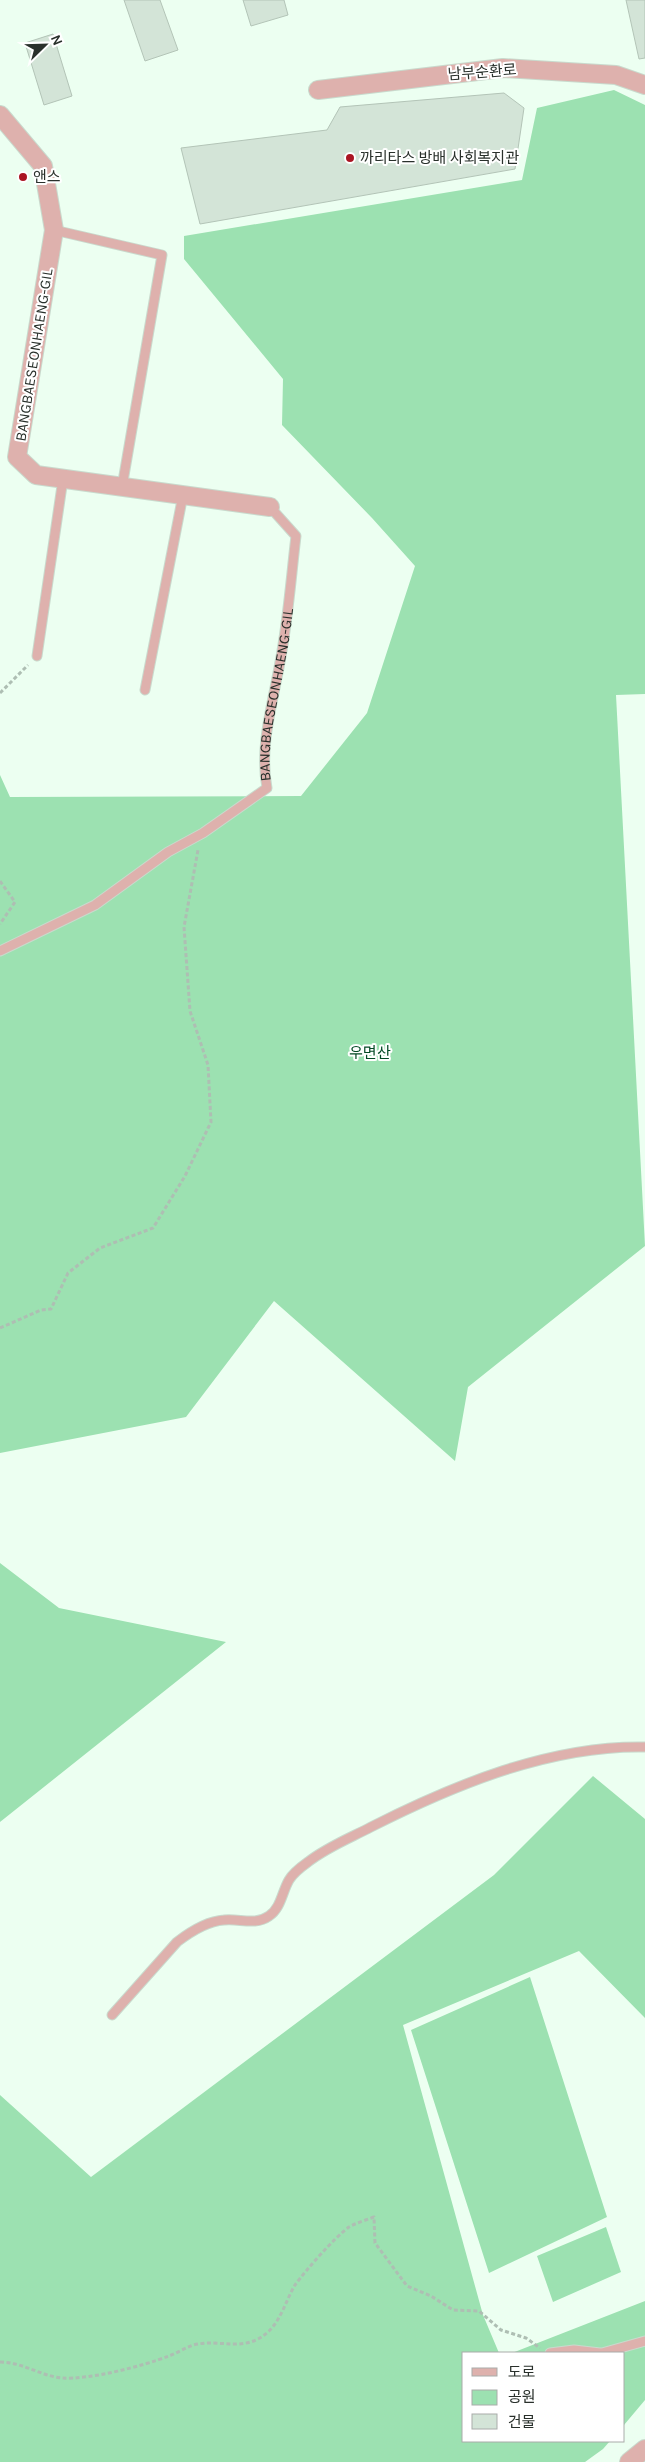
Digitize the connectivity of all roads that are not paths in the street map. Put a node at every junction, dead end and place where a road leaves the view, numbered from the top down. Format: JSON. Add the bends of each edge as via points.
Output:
{"nodes":[{"id":1,"x":645,"y":85,"type":"edge"},
{"id":2,"x":318,"y":90,"type":"dead end"},
{"id":3,"x":0,"y":115,"type":"edge"},
{"id":4,"x":54,"y":230,"type":"junction"},
{"id":5,"x":63,"y":479,"type":"junction"},
{"id":6,"x":122,"y":487,"type":"junction"},
{"id":7,"x":183,"y":495,"type":"junction"},
{"id":8,"x":270,"y":507,"type":"joint"},
{"id":9,"x":37,"y":656,"type":"road end"},
{"id":10,"x":145,"y":690,"type":"dead end"},
{"id":11,"x":0,"y":951,"type":"edge"},
{"id":12,"x":645,"y":1747,"type":"edge"},
{"id":13,"x":112,"y":2016,"type":"dead end"},
{"id":14,"x":645,"y":2340,"type":"edge"},
{"id":15,"x":557,"y":2352,"type":"edge"},
{"id":16,"x":592,"y":2352,"type":"edge"},
{"id":17,"x":604,"y":2352,"type":"edge"},
{"id":18,"x":645,"y":2449,"type":"edge"},
{"id":19,"x":629,"y":2462,"type":"edge"}],
"edges":[{"from":1,"to":2,"type":"street","name":"남부순환로","via":[[616,75],[503,68]]},
{"from":3,"to":4,"type":"street","name":"BANGBAESEONHAENG-GIL","via":[[43,166]]},
{"from":4,"to":5,"type":"street","name":"BANGBAESEONHAENG-GIL","via":[[17,457],[36,476]]},
{"from":4,"to":6,"type":"lane","via":[[162,255]]},
{"from":5,"to":6,"type":"street","name":"BANGBAESEONHAENG-GIL"},
{"from":5,"to":9,"type":"lane"},
{"from":6,"to":7,"type":"street","name":"BANGBAESEONHAENG-GIL"},
{"from":7,"to":8,"type":"street","name":"BANGBAESEONHAENG-GIL"},
{"from":7,"to":10,"type":"lane"},
{"from":8,"to":11,"type":"lane","name":"BANGBAESEONHAENG-GIL","via":[[296,536],[280,660],[269,714],[264,773],[267,788],[203,834],[168,852],[95,905]]},
{"from":12,"to":13,"type":"lane","via":[[614,1746],[555,1758],[513,1768],[430,1797],[316,1856],[289,1880],[276,1909],[268,1916],[257,1921],[214,1921],[177,1942]]},
{"from":14,"to":17,"type":"lane"},
{"from":15,"to":16,"type":"lane"},
{"from":18,"to":19,"type":"street"}]}
